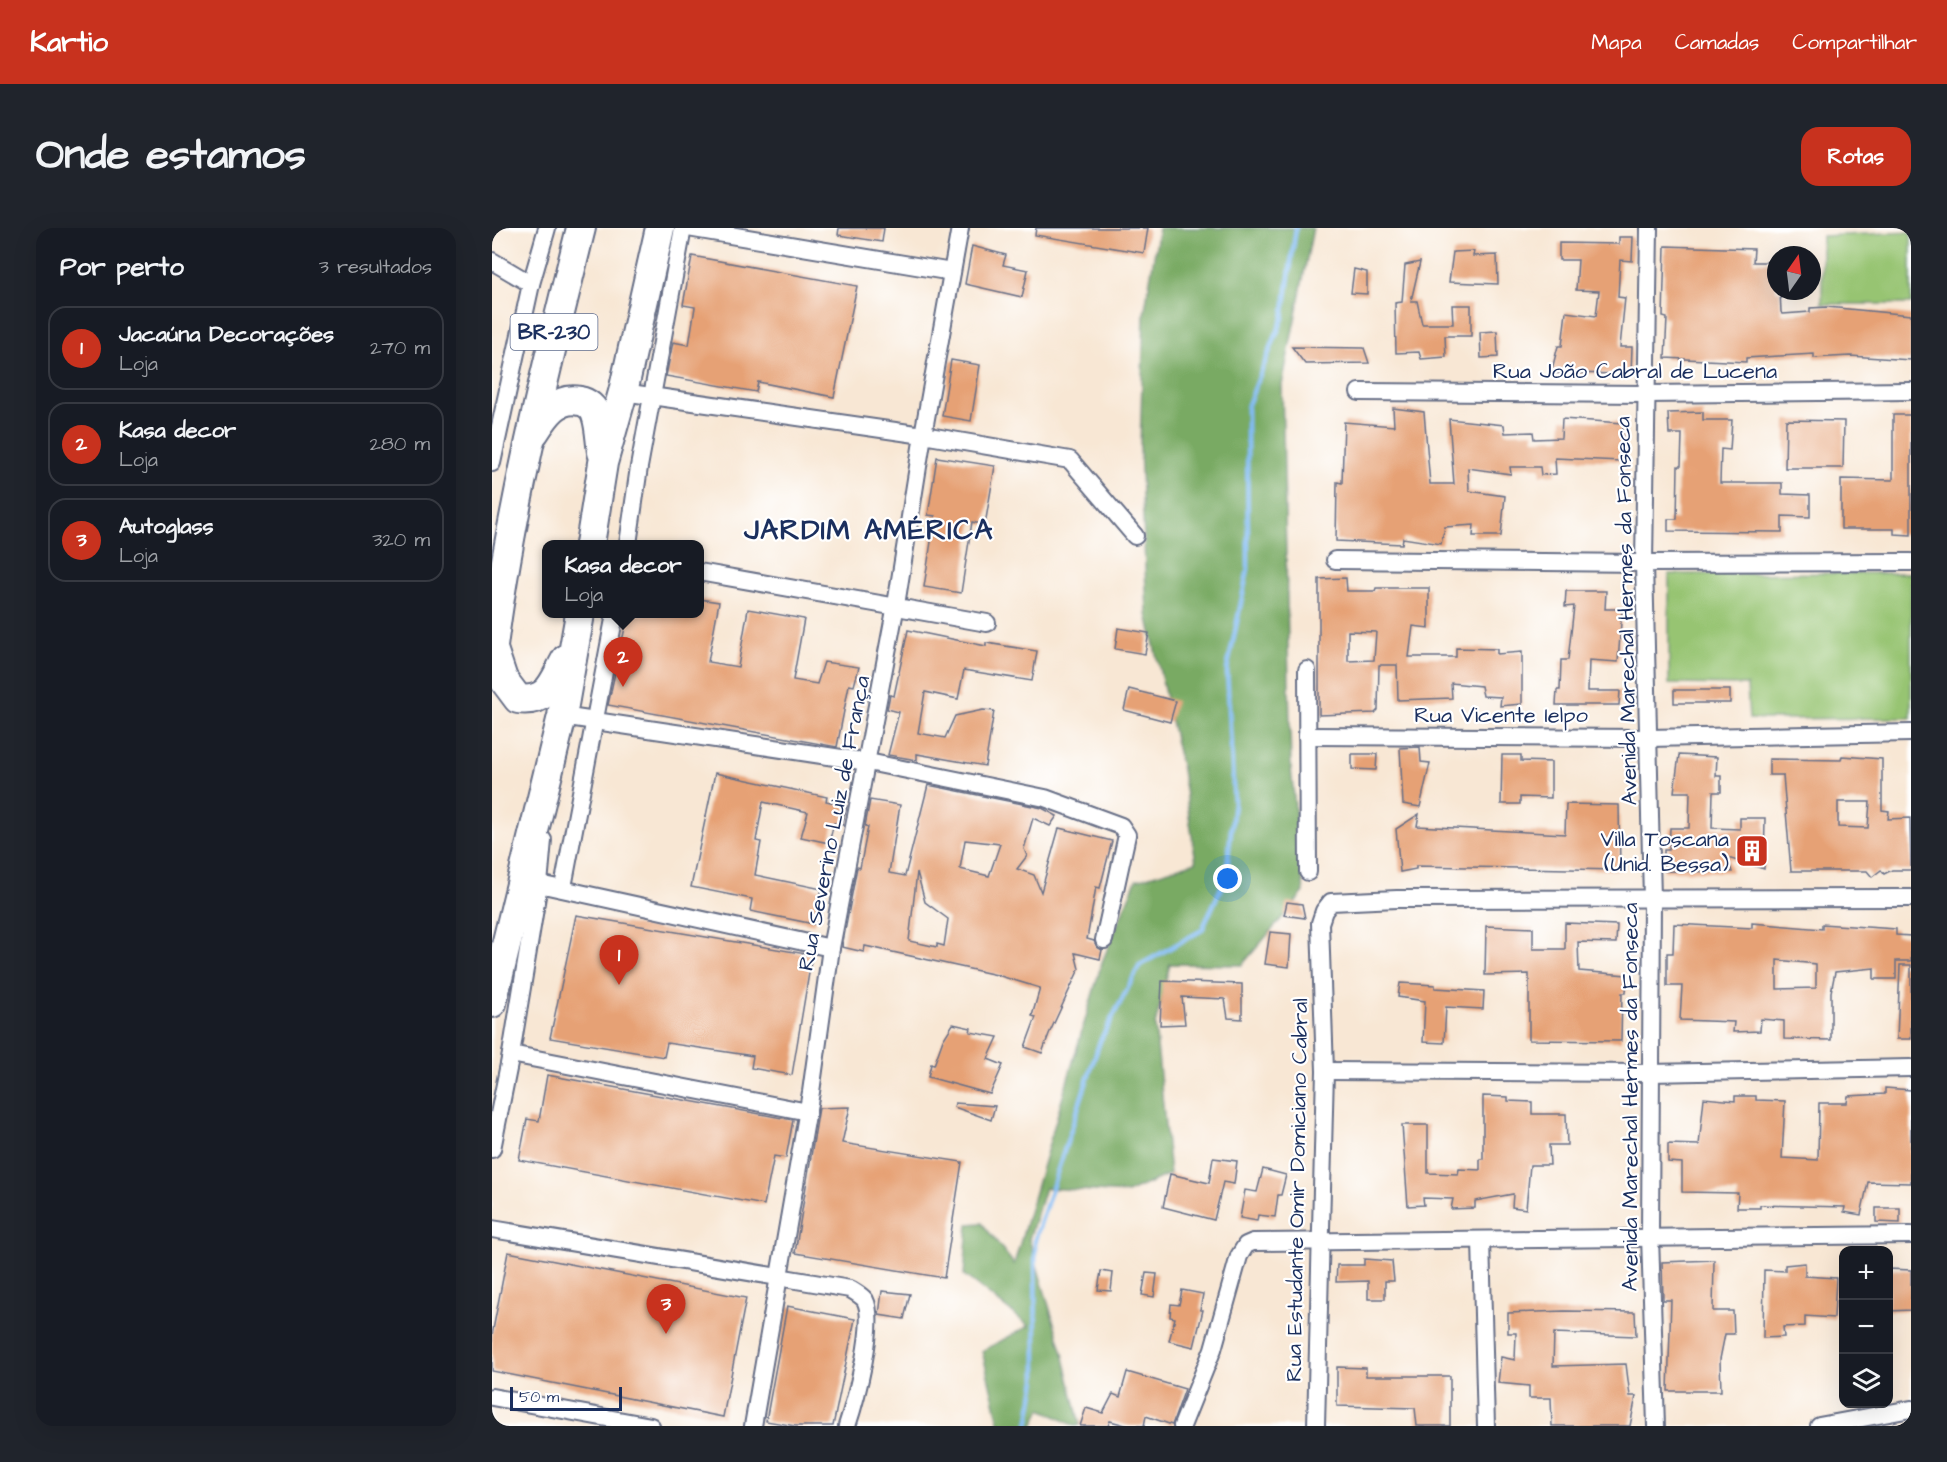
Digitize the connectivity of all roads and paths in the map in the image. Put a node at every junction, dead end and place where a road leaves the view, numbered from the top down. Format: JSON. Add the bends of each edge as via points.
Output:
{"nodes":[{"id":1,"x":547,"y":228,"type":"edge"},
{"id":2,"x":581,"y":228,"type":"edge"},
{"id":3,"x":660,"y":228,"type":"edge"},
{"id":4,"x":683,"y":228,"type":"edge"},
{"id":5,"x":688,"y":228,"type":"edge"},
{"id":6,"x":960,"y":228,"type":"edge"},
{"id":7,"x":1649,"y":228,"type":"edge"},
{"id":8,"x":492,"y":261,"type":"edge"},
{"id":9,"x":952,"y":272,"type":"junction"},
{"id":10,"x":531,"y":284,"type":"junction"},
{"id":11,"x":1911,"y":391,"type":"edge"},
{"id":12,"x":622,"y":392,"type":"junction"},
{"id":13,"x":1359,"y":392,"type":"dead end"},
{"id":14,"x":1646,"y":394,"type":"junction"},
{"id":15,"x":652,"y":397,"type":"junction"},
{"id":16,"x":922,"y":435,"type":"junction"},
{"id":17,"x":531,"y":437,"type":"junction"},
{"id":18,"x":492,"y":463,"type":"edge"},
{"id":19,"x":603,"y":463,"type":"junction"},
{"id":20,"x":1135,"y":536,"type":"dead end"},
{"id":21,"x":591,"y":540,"type":"edge"},
{"id":22,"x":628,"y":540,"type":"edge"},
{"id":23,"x":1335,"y":560,"type":"dead end"},
{"id":24,"x":1911,"y":562,"type":"edge"},
{"id":25,"x":1644,"y":563,"type":"junction"},
{"id":26,"x":704,"y":573,"type":"edge"},
{"id":27,"x":896,"y":605,"type":"junction"},
{"id":28,"x":614,"y":618,"type":"edge"},
{"id":29,"x":987,"y":623,"type":"dead end"},
{"id":30,"x":577,"y":627,"type":"edge"},
{"id":31,"x":493,"y":649,"type":"edge"},
{"id":32,"x":492,"y":654,"type":"edge"},
{"id":33,"x":1307,"y":670,"type":"dead end"},
{"id":34,"x":562,"y":716,"type":"junction"},
{"id":35,"x":594,"y":723,"type":"junction"},
{"id":36,"x":1911,"y":734,"type":"edge"},
{"id":37,"x":1307,"y":736,"type":"junction"},
{"id":38,"x":1648,"y":738,"type":"junction"},
{"id":39,"x":551,"y":760,"type":"junction"},
{"id":40,"x":868,"y":762,"type":"junction"},
{"id":41,"x":1308,"y":872,"type":"dead end"},
{"id":42,"x":551,"y":885,"type":"junction"},
{"id":43,"x":1911,"y":898,"type":"edge"},
{"id":44,"x":1652,"y":899,"type":"junction"},
{"id":45,"x":1104,"y":940,"type":"dead end"},
{"id":46,"x":831,"y":948,"type":"junction"},
{"id":47,"x":492,"y":1003,"type":"edge"},
{"id":48,"x":511,"y":1054,"type":"junction"},
{"id":49,"x":1911,"y":1068,"type":"edge"},
{"id":50,"x":1325,"y":1071,"type":"junction"},
{"id":51,"x":1649,"y":1073,"type":"junction"},
{"id":52,"x":808,"y":1112,"type":"junction"},
{"id":53,"x":492,"y":1149,"type":"edge"},
{"id":54,"x":492,"y":1229,"type":"edge"},
{"id":55,"x":1911,"y":1235,"type":"edge"},
{"id":56,"x":1650,"y":1236,"type":"junction"},
{"id":57,"x":1481,"y":1240,"type":"junction"},
{"id":58,"x":1320,"y":1241,"type":"junction"},
{"id":59,"x":780,"y":1277,"type":"junction"},
{"id":60,"x":492,"y":1397,"type":"edge"},
{"id":61,"x":1911,"y":1408,"type":"edge"},
{"id":62,"x":651,"y":1426,"type":"edge"},
{"id":63,"x":753,"y":1426,"type":"edge"},
{"id":64,"x":847,"y":1426,"type":"edge"},
{"id":65,"x":1182,"y":1426,"type":"edge"},
{"id":66,"x":1316,"y":1426,"type":"edge"},
{"id":67,"x":1486,"y":1426,"type":"edge"},
{"id":68,"x":1656,"y":1426,"type":"edge"},
{"id":69,"x":1819,"y":1426,"type":"edge"}],
"edges":[{"from":1,"to":10,"type":"street"},
{"from":2,"to":17,"type":"highway","number":"BR-230"},
{"from":3,"to":12,"type":"highway","number":"BR-230"},
{"from":4,"to":15,"type":"street"},
{"from":5,"to":9,"type":"street"},
{"from":6,"to":9,"type":"street","name":"Rua Severino Luiz de França"},
{"from":7,"to":14,"type":"street","name":"Avenida Marechal Hermes da Fonseca"},
{"from":8,"to":10,"type":"street"},
{"from":9,"to":16,"type":"street","name":"Rua Severino Luiz de França"},
{"from":10,"to":18,"type":"street"},
{"from":11,"to":14,"type":"street","name":"Rua João Cabral de Lucena"},
{"from":12,"to":15,"type":"street"},
{"from":12,"to":19,"type":"highway","number":"BR-230"},
{"from":13,"to":14,"type":"street","name":"Rua João Cabral de Lucena"},
{"from":14,"to":25,"type":"street","name":"Avenida Marechal Hermes da Fonseca"},
{"from":15,"to":16,"type":"street"},
{"from":15,"to":22,"type":"street"},
{"from":16,"to":20,"type":"street","via":[[1070,460]]},
{"from":16,"to":27,"type":"street","name":"Rua Severino Luiz de França"},
{"from":17,"to":19,"type":"highway","via":[[556,405],[570,399],[585,402],[596,413]]},
{"from":17,"to":31,"type":"highway","number":"BR-230"},
{"from":19,"to":21,"type":"highway","number":"BR-230"},
{"from":23,"to":25,"type":"street"},
{"from":24,"to":25,"type":"street"},
{"from":25,"to":38,"type":"street","name":"Avenida Marechal Hermes da Fonseca"},
{"from":26,"to":27,"type":"street"},
{"from":27,"to":29,"type":"street"},
{"from":27,"to":40,"type":"street","name":"Rua Severino Luiz de França"},
{"from":28,"to":35,"type":"street"},
{"from":30,"to":31,"type":"highway","via":[[551,687],[532,701],[518,699],[510,690]]},
{"from":30,"to":34,"type":"highway"},
{"from":31,"to":32,"type":"highway","number":"BR-230"},
{"from":33,"to":37,"type":"street"},
{"from":34,"to":35,"type":"street"},
{"from":34,"to":39,"type":"highway"},
{"from":35,"to":40,"type":"street"},
{"from":35,"to":42,"type":"street"},
{"from":36,"to":38,"type":"street","name":"Rua Vicente Ielpo"},
{"from":37,"to":38,"type":"street","name":"Rua Vicente Ielpo"},
{"from":37,"to":41,"type":"street"},
{"from":38,"to":44,"type":"street","name":"Avenida Marechal Hermes da Fonseca"},
{"from":39,"to":42,"type":"street"},
{"from":39,"to":47,"type":"highway"},
{"from":40,"to":45,"type":"street","via":[[1045,798],[1121,826],[1127,835]]},
{"from":40,"to":46,"type":"street","name":"Rua Severino Luiz de França"},
{"from":42,"to":46,"type":"street"},
{"from":42,"to":48,"type":"street"},
{"from":43,"to":44,"type":"street"},
{"from":44,"to":50,"type":"street","name":"Rua Estudante Omir Domiciano Cabral","via":[[1331,902],[1320,923]]},
{"from":44,"to":51,"type":"street","name":"Avenida Marechal Hermes da Fonseca"},
{"from":46,"to":52,"type":"street","name":"Rua Severino Luiz de França"},
{"from":48,"to":52,"type":"street"},
{"from":48,"to":53,"type":"street"},
{"from":49,"to":51,"type":"street"},
{"from":50,"to":51,"type":"street"},
{"from":50,"to":58,"type":"street","name":"Rua Estudante Omir Domiciano Cabral"},
{"from":51,"to":56,"type":"street","name":"Avenida Marechal Hermes da Fonseca"},
{"from":52,"to":59,"type":"street","name":"Rua Severino Luiz de França"},
{"from":54,"to":59,"type":"street"},
{"from":55,"to":56,"type":"street"},
{"from":56,"to":57,"type":"street"},
{"from":56,"to":68,"type":"street","name":"Avenida Marechal Hermes da Fonseca"},
{"from":57,"to":58,"type":"street"},
{"from":57,"to":67,"type":"street"},
{"from":58,"to":65,"type":"street","via":[[1246,1245],[1239,1256],[1213,1349]]},
{"from":58,"to":66,"type":"street","name":"Rua Estudante Omir Domiciano Cabral"},
{"from":59,"to":63,"type":"street","name":"Rua Severino Luiz de França"},
{"from":59,"to":64,"type":"street","via":[[850,1289],[865,1299],[869,1313],[867,1336]]},
{"from":60,"to":62,"type":"street"},
{"from":61,"to":69,"type":"street"}]}
